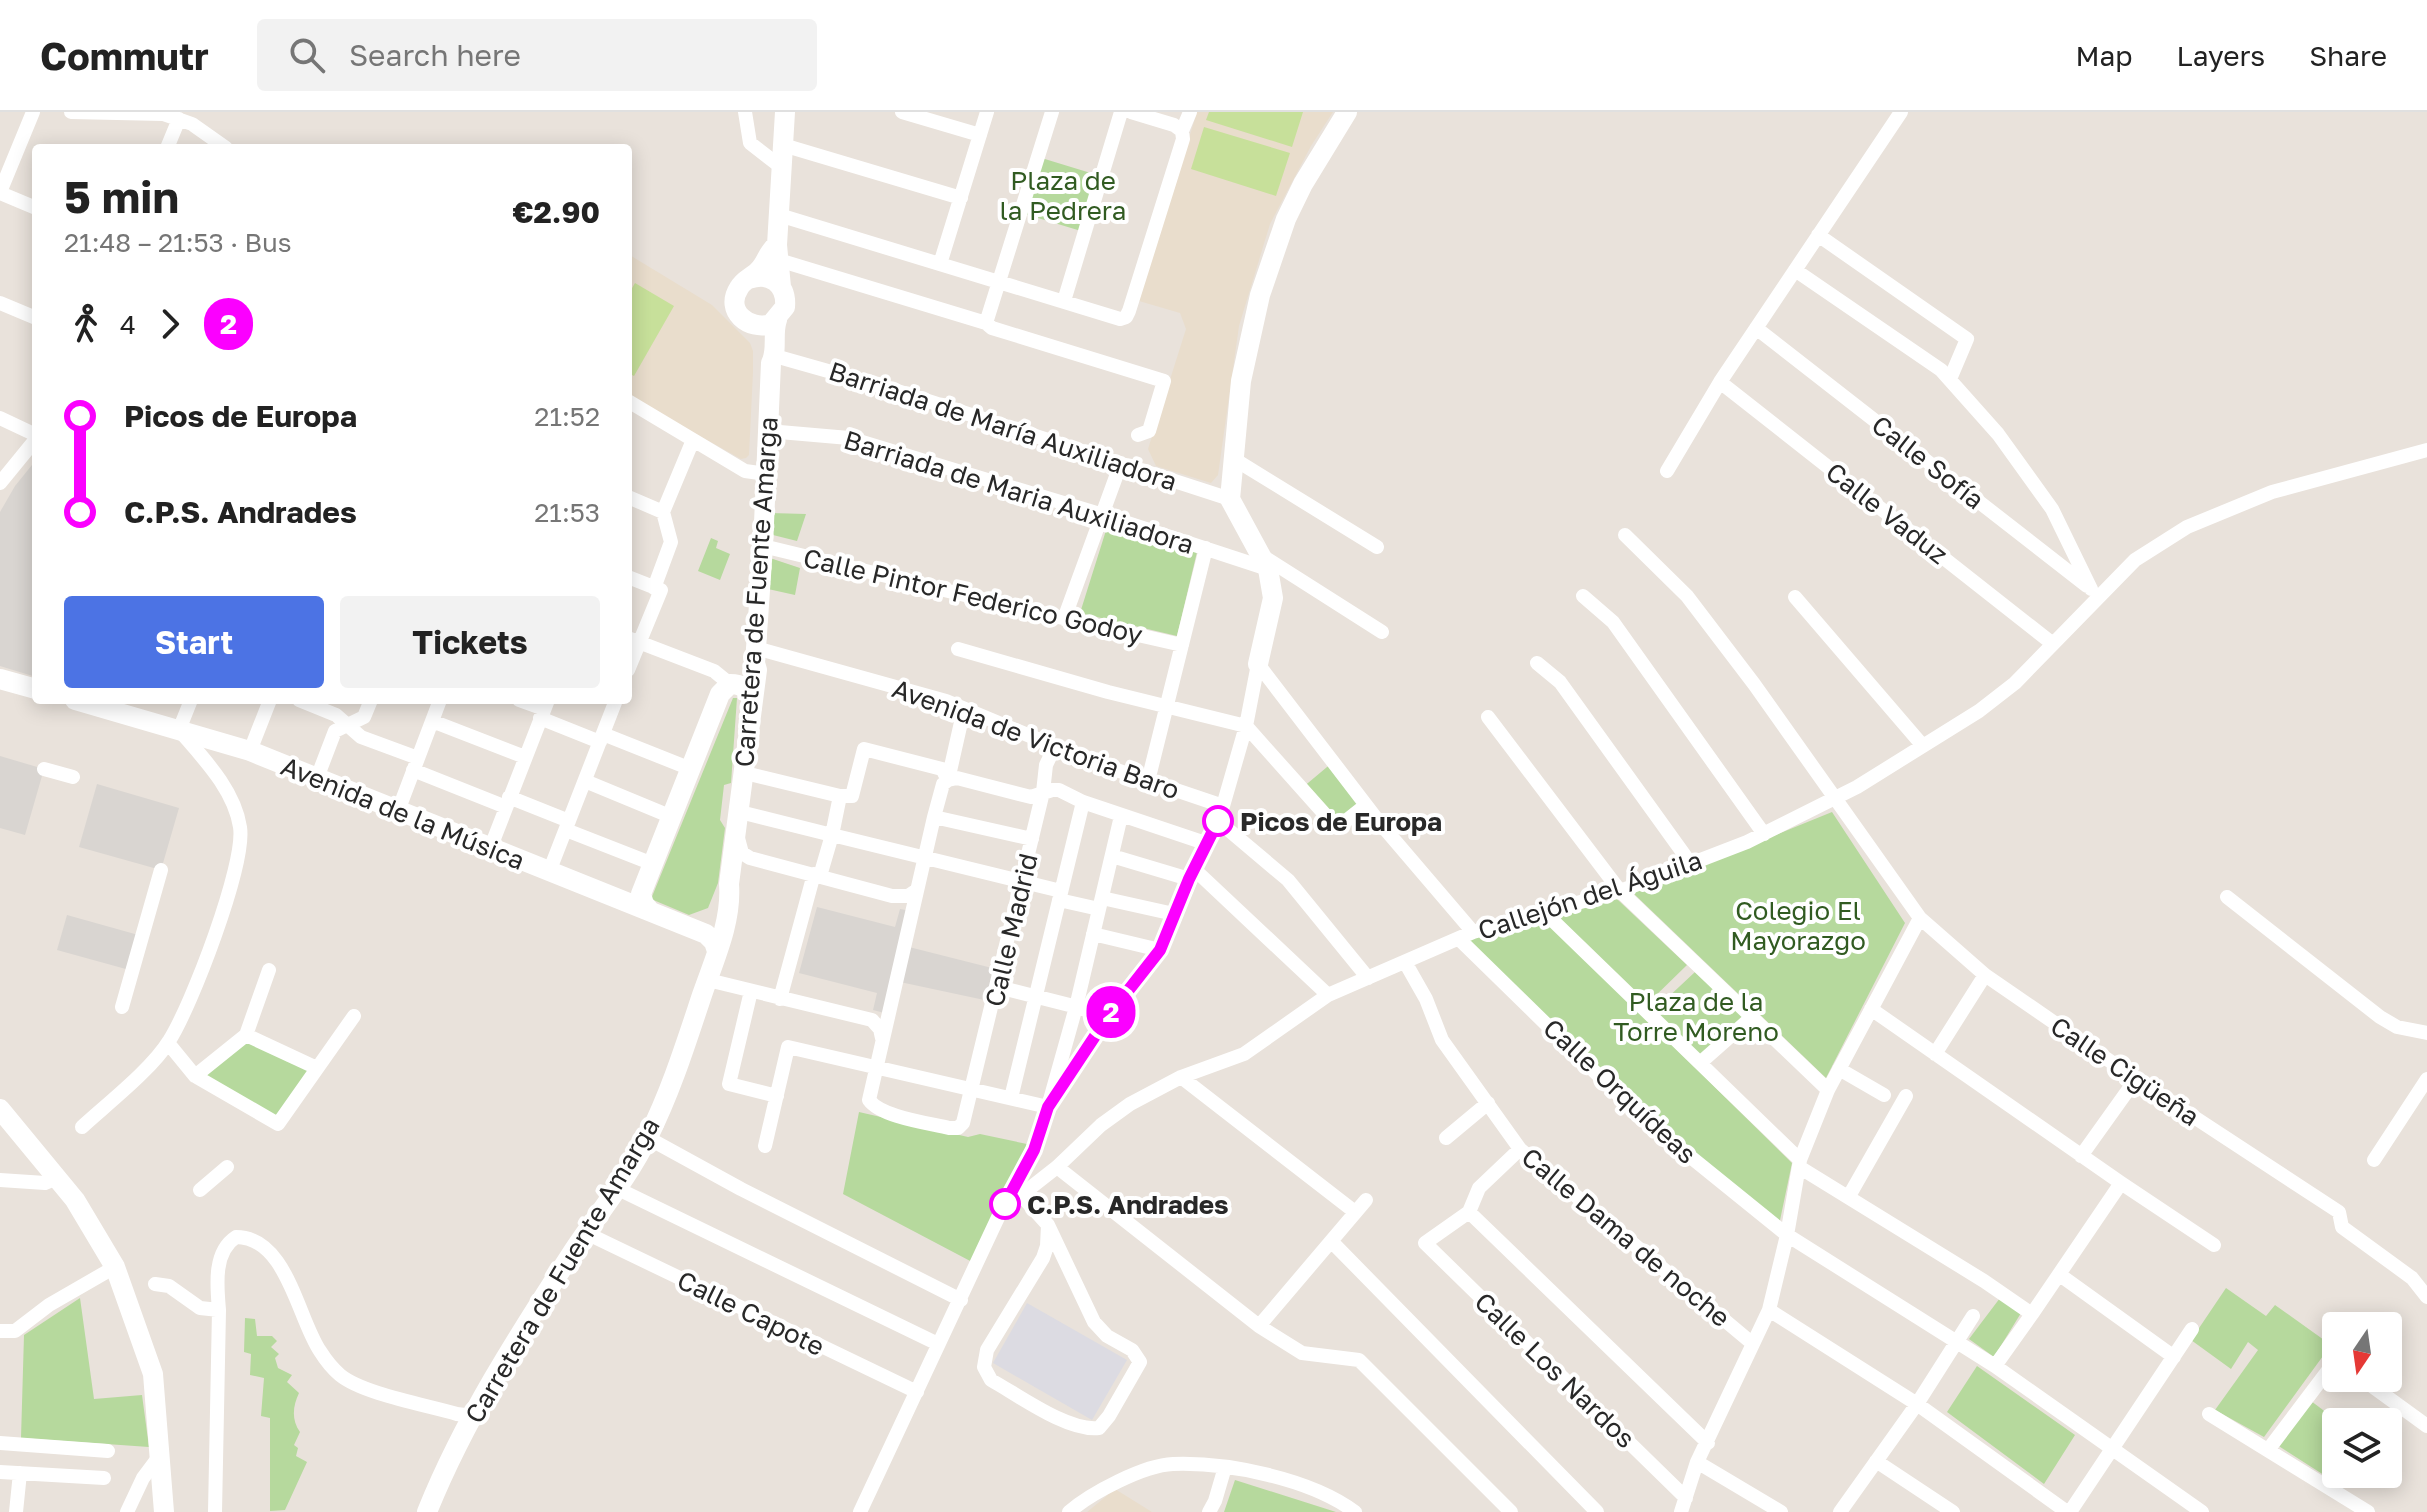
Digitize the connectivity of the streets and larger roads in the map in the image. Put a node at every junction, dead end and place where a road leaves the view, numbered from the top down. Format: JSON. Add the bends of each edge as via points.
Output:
{"nodes":[{"id":1,"x":33,"y":112,"type":"edge"},
{"id":2,"x":71,"y":112,"type":"edge"},
{"id":3,"x":745,"y":112,"type":"edge"},
{"id":4,"x":785,"y":112,"type":"edge"},
{"id":5,"x":902,"y":112,"type":"edge"},
{"id":6,"x":987,"y":112,"type":"edge"},
{"id":7,"x":1052,"y":112,"type":"edge"},
{"id":8,"x":1121,"y":112,"type":"edge"},
{"id":9,"x":1190,"y":112,"type":"edge"},
{"id":10,"x":1347,"y":112,"type":"edge"},
{"id":11,"x":1901,"y":112,"type":"edge"},
{"id":12,"x":1136,"y":113,"type":"edge"},
{"id":13,"x":179,"y":119,"type":"junction"},
{"id":14,"x":1182,"y":131,"type":"junction"},
{"id":15,"x":980,"y":135,"type":"junction"},
{"id":16,"x":169,"y":144,"type":"edge"},
{"id":17,"x":220,"y":144,"type":"edge"},
{"id":18,"x":783,"y":145,"type":"junction"},
{"id":19,"x":781,"y":167,"type":"junction"},
{"id":20,"x":0,"y":193,"type":"edge"},
{"id":21,"x":961,"y":198,"type":"junction"},
{"id":22,"x":32,"y":206,"type":"edge"},
{"id":23,"x":779,"y":215,"type":"junction"},
{"id":24,"x":1818,"y":235,"type":"junction"},
{"id":25,"x":774,"y":254,"type":"junction"},
{"id":26,"x":940,"y":264,"type":"junction"},
{"id":27,"x":1795,"y":270,"type":"junction"},
{"id":28,"x":749,"y":279,"type":"junction"},
{"id":29,"x":998,"y":281,"type":"junction"},
{"id":30,"x":781,"y":287,"type":"junction"},
{"id":31,"x":1064,"y":301,"type":"junction"},
{"id":32,"x":0,"y":303,"type":"edge"},
{"id":33,"x":32,"y":316,"type":"edge"},
{"id":34,"x":777,"y":320,"type":"junction"},
{"id":35,"x":750,"y":325,"type":"junction"},
{"id":36,"x":989,"y":326,"type":"junction"},
{"id":37,"x":1756,"y":328,"type":"junction"},
{"id":38,"x":773,"y":360,"type":"junction"},
{"id":39,"x":1950,"y":379,"type":"junction"},
{"id":40,"x":1720,"y":382,"type":"junction"},
{"id":41,"x":632,"y":405,"type":"edge"},
{"id":42,"x":0,"y":418,"type":"edge"},
{"id":43,"x":768,"y":431,"type":"junction"},
{"id":44,"x":32,"y":435,"type":"edge"},
{"id":45,"x":1138,"y":435,"type":"dead end"},
{"id":46,"x":693,"y":440,"type":"junction"},
{"id":47,"x":32,"y":442,"type":"edge"},
{"id":48,"x":2427,"y":450,"type":"edge"},
{"id":49,"x":1234,"y":459,"type":"junction"},
{"id":50,"x":1121,"y":463,"type":"junction"},
{"id":51,"x":1667,"y":471,"type":"dead end"},
{"id":52,"x":767,"y":474,"type":"junction"},
{"id":53,"x":0,"y":483,"type":"edge"},
{"id":54,"x":632,"y":499,"type":"edge"},
{"id":55,"x":1230,"y":499,"type":"junction"},
{"id":56,"x":663,"y":512,"type":"junction"},
{"id":57,"x":1103,"y":515,"type":"junction"},
{"id":58,"x":1625,"y":535,"type":"dead end"},
{"id":59,"x":763,"y":546,"type":"junction"},
{"id":60,"x":1377,"y":547,"type":"dead end"},
{"id":61,"x":1206,"y":548,"type":"junction"},
{"id":62,"x":1263,"y":560,"type":"junction"},
{"id":63,"x":632,"y":579,"type":"edge"},
{"id":64,"x":657,"y":589,"type":"junction"},
{"id":65,"x":2095,"y":593,"type":"junction"},
{"id":66,"x":1583,"y":596,"type":"dead end"},
{"id":67,"x":1795,"y":597,"type":"dead end"},
{"id":68,"x":1064,"y":619,"type":"junction"},
{"id":69,"x":1382,"y":632,"type":"dead end"},
{"id":70,"x":634,"y":640,"type":"edge"},
{"id":71,"x":2053,"y":644,"type":"junction"},
{"id":72,"x":1182,"y":645,"type":"junction"},
{"id":73,"x":958,"y":649,"type":"dead end"},
{"id":74,"x":756,"y":655,"type":"junction"},
{"id":75,"x":1537,"y":663,"type":"dead end"},
{"id":76,"x":1258,"y":664,"type":"junction"},
{"id":77,"x":0,"y":679,"type":"edge"},
{"id":78,"x":32,"y":688,"type":"edge"},
{"id":79,"x":739,"y":689,"type":"junction"},
{"id":80,"x":89,"y":704,"type":"edge"},
{"id":81,"x":189,"y":704,"type":"edge"},
{"id":82,"x":268,"y":704,"type":"edge"},
{"id":83,"x":309,"y":704,"type":"edge"},
{"id":84,"x":369,"y":704,"type":"edge"},
{"id":85,"x":438,"y":704,"type":"edge"},
{"id":86,"x":615,"y":704,"type":"edge"},
{"id":87,"x":1168,"y":708,"type":"junction"},
{"id":88,"x":544,"y":709,"type":"edge"},
{"id":89,"x":964,"y":709,"type":"junction"},
{"id":90,"x":1488,"y":717,"type":"dead end"},
{"id":91,"x":432,"y":721,"type":"junction"},
{"id":92,"x":348,"y":725,"type":"junction"},
{"id":93,"x":1246,"y":726,"type":"junction"},
{"id":94,"x":179,"y":730,"type":"junction"},
{"id":95,"x":602,"y":738,"type":"junction"},
{"id":96,"x":1055,"y":746,"type":"junction"},
{"id":97,"x":1923,"y":746,"type":"junction"},
{"id":98,"x":242,"y":749,"type":"junction"},
{"id":99,"x":525,"y":757,"type":"junction"},
{"id":100,"x":415,"y":764,"type":"junction"},
{"id":101,"x":44,"y":769,"type":"dead end"},
{"id":102,"x":691,"y":769,"type":"junction"},
{"id":103,"x":214,"y":771,"type":"junction"},
{"id":104,"x":745,"y":773,"type":"junction"},
{"id":105,"x":73,"y":777,"type":"dead end"},
{"id":106,"x":317,"y":778,"type":"junction"},
{"id":107,"x":948,"y":780,"type":"junction"},
{"id":108,"x":585,"y":781,"type":"junction"},
{"id":109,"x":1148,"y":781,"type":"junction"},
{"id":110,"x":1043,"y":792,"type":"junction"},
{"id":111,"x":840,"y":796,"type":"junction"},
{"id":112,"x":1836,"y":798,"type":"junction"},
{"id":113,"x":508,"y":802,"type":"junction"},
{"id":114,"x":1083,"y":802,"type":"junction"},
{"id":115,"x":1366,"y":805,"type":"junction"},
{"id":116,"x":1223,"y":806,"type":"junction"},
{"id":117,"x":398,"y":811,"type":"junction"},
{"id":118,"x":740,"y":812,"type":"junction"},
{"id":119,"x":1121,"y":816,"type":"junction"},
{"id":120,"x":672,"y":817,"type":"junction"},
{"id":121,"x":934,"y":817,"type":"junction"},
{"id":122,"x":1218,"y":821,"type":"junction"},
{"id":123,"x":567,"y":826,"type":"junction"},
{"id":124,"x":1764,"y":834,"type":"junction"},
{"id":125,"x":832,"y":835,"type":"junction"},
{"id":126,"x":737,"y":836,"type":"junction"},
{"id":127,"x":1032,"y":839,"type":"junction"},
{"id":128,"x":1208,"y":844,"type":"junction"},
{"id":129,"x":490,"y":849,"type":"junction"},
{"id":130,"x":1112,"y":856,"type":"junction"},
{"id":131,"x":924,"y":859,"type":"junction"},
{"id":132,"x":653,"y":864,"type":"junction"},
{"id":133,"x":1691,"y":864,"type":"junction"},
{"id":134,"x":161,"y":870,"type":"dead end"},
{"id":135,"x":549,"y":872,"type":"junction"},
{"id":136,"x":1192,"y":874,"type":"junction"},
{"id":137,"x":817,"y":875,"type":"junction"},
{"id":138,"x":1021,"y":882,"type":"junction"},
{"id":139,"x":729,"y":884,"type":"junction"},
{"id":140,"x":917,"y":890,"type":"junction"},
{"id":141,"x":1620,"y":891,"type":"junction"},
{"id":142,"x":1060,"y":895,"type":"junction"},
{"id":143,"x":2227,"y":897,"type":"dead end"},
{"id":144,"x":1101,"y":903,"type":"junction"},
{"id":145,"x":651,"y":912,"type":"junction"},
{"id":146,"x":1544,"y":912,"type":"junction"},
{"id":147,"x":1174,"y":914,"type":"junction"},
{"id":148,"x":1920,"y":918,"type":"junction"},
{"id":149,"x":672,"y":921,"type":"junction"},
{"id":150,"x":1473,"y":932,"type":"junction"},
{"id":151,"x":1093,"y":934,"type":"junction"},
{"id":152,"x":1459,"y":939,"type":"junction"},
{"id":153,"x":1160,"y":950,"type":"junction"},
{"id":154,"x":717,"y":951,"type":"junction"},
{"id":155,"x":1405,"y":962,"type":"junction"},
{"id":156,"x":269,"y":970,"type":"dead end"},
{"id":157,"x":1985,"y":975,"type":"junction"},
{"id":158,"x":1368,"y":978,"type":"junction"},
{"id":159,"x":708,"y":980,"type":"junction"},
{"id":160,"x":998,"y":987,"type":"junction"},
{"id":161,"x":751,"y":991,"type":"junction"},
{"id":162,"x":1328,"y":995,"type":"junction"},
{"id":163,"x":1036,"y":997,"type":"junction"},
{"id":164,"x":780,"y":999,"type":"junction"},
{"id":165,"x":122,"y":1007,"type":"dead end"},
{"id":166,"x":1076,"y":1007,"type":"junction"},
{"id":167,"x":1871,"y":1009,"type":"junction"},
{"id":168,"x":1109,"y":1015,"type":"junction"},
{"id":169,"x":354,"y":1016,"type":"dead end"},
{"id":170,"x":1752,"y":1017,"type":"junction"},
{"id":171,"x":2427,"y":1033,"type":"edge"},
{"id":172,"x":246,"y":1035,"type":"junction"},
{"id":173,"x":882,"y":1038,"type":"junction"},
{"id":174,"x":168,"y":1043,"type":"junction"},
{"id":175,"x":1935,"y":1054,"type":"junction"},
{"id":176,"x":1700,"y":1063,"type":"junction"},
{"id":177,"x":875,"y":1067,"type":"junction"},
{"id":178,"x":317,"y":1068,"type":"junction"},
{"id":179,"x":1839,"y":1069,"type":"junction"},
{"id":180,"x":195,"y":1076,"type":"junction"},
{"id":181,"x":1181,"y":1077,"type":"junction"},
{"id":182,"x":2136,"y":1079,"type":"junction"},
{"id":183,"x":2427,"y":1079,"type":"edge"},
{"id":184,"x":973,"y":1090,"type":"junction"},
{"id":185,"x":1828,"y":1090,"type":"junction"},
{"id":186,"x":1884,"y":1095,"type":"dead end"},
{"id":187,"x":777,"y":1096,"type":"junction"},
{"id":188,"x":1906,"y":1096,"type":"dead end"},
{"id":189,"x":1011,"y":1098,"type":"junction"},
{"id":190,"x":2421,"y":1099,"type":"edge"},
{"id":191,"x":1488,"y":1103,"type":"junction"},
{"id":192,"x":1048,"y":1107,"type":"junction"},
{"id":193,"x":0,"y":1109,"type":"edge"},
{"id":194,"x":82,"y":1127,"type":"dead end"},
{"id":195,"x":648,"y":1138,"type":"junction"},
{"id":196,"x":1446,"y":1138,"type":"dead end"},
{"id":197,"x":765,"y":1146,"type":"dead end"},
{"id":198,"x":1520,"y":1149,"type":"junction"},
{"id":199,"x":2081,"y":1156,"type":"junction"},
{"id":200,"x":2374,"y":1160,"type":"dead end"},
{"id":201,"x":1799,"y":1164,"type":"junction"},
{"id":202,"x":227,"y":1167,"type":"dead end"},
{"id":203,"x":1057,"y":1167,"type":"junction"},
{"id":204,"x":57,"y":1178,"type":"junction"},
{"id":205,"x":0,"y":1180,"type":"edge"},
{"id":206,"x":2121,"y":1183,"type":"junction"},
{"id":207,"x":616,"y":1188,"type":"junction"},
{"id":208,"x":200,"y":1190,"type":"dead end"},
{"id":209,"x":1020,"y":1194,"type":"junction"},
{"id":210,"x":1849,"y":1196,"type":"junction"},
{"id":211,"x":1366,"y":1200,"type":"dead end"},
{"id":212,"x":1001,"y":1211,"type":"junction"},
{"id":213,"x":1355,"y":1212,"type":"junction"},
{"id":214,"x":1469,"y":1212,"type":"junction"},
{"id":215,"x":1048,"y":1225,"type":"junction"},
{"id":216,"x":586,"y":1233,"type":"junction"},
{"id":217,"x":1787,"y":1235,"type":"junction"},
{"id":218,"x":1332,"y":1242,"type":"junction"},
{"id":219,"x":2214,"y":1245,"type":"dead end"},
{"id":220,"x":115,"y":1267,"type":"junction"},
{"id":221,"x":2060,"y":1275,"type":"junction"},
{"id":222,"x":155,"y":1284,"type":"dead end"},
{"id":223,"x":2427,"y":1297,"type":"edge"},
{"id":224,"x":961,"y":1300,"type":"junction"},
{"id":225,"x":219,"y":1310,"type":"junction"},
{"id":226,"x":1769,"y":1310,"type":"junction"},
{"id":227,"x":2032,"y":1314,"type":"junction"},
{"id":228,"x":1973,"y":1316,"type":"dead end"},
{"id":229,"x":1259,"y":1326,"type":"junction"},
{"id":230,"x":2192,"y":1329,"type":"dead end"},
{"id":231,"x":0,"y":1331,"type":"edge"},
{"id":232,"x":1956,"y":1341,"type":"junction"},
{"id":233,"x":938,"y":1344,"type":"junction"},
{"id":234,"x":1753,"y":1344,"type":"junction"},
{"id":235,"x":2174,"y":1357,"type":"junction"},
{"id":236,"x":1995,"y":1366,"type":"junction"},
{"id":237,"x":2322,"y":1379,"type":"edge"},
{"id":238,"x":917,"y":1392,"type":"junction"},
{"id":239,"x":2380,"y":1392,"type":"edge"},
{"id":240,"x":1917,"y":1404,"type":"junction"},
{"id":241,"x":2209,"y":1414,"type":"dead end"},
{"id":242,"x":472,"y":1416,"type":"junction"},
{"id":243,"x":2427,"y":1426,"type":"edge"},
{"id":244,"x":0,"y":1443,"type":"edge"},
{"id":245,"x":1708,"y":1443,"type":"junction"},
{"id":246,"x":2268,"y":1450,"type":"junction"},
{"id":247,"x":108,"y":1451,"type":"dead end"},
{"id":248,"x":2113,"y":1451,"type":"junction"},
{"id":249,"x":161,"y":1454,"type":"junction"},
{"id":250,"x":1876,"y":1461,"type":"junction"},
{"id":251,"x":1697,"y":1462,"type":"junction"},
{"id":252,"x":1225,"y":1467,"type":"junction"},
{"id":253,"x":0,"y":1472,"type":"edge"},
{"id":254,"x":20,"y":1473,"type":"junction"},
{"id":255,"x":104,"y":1478,"type":"dead end"},
{"id":256,"x":1684,"y":1505,"type":"edge"},
{"id":257,"x":862,"y":1509,"type":"edge"},
{"id":258,"x":16,"y":1512,"type":"edge"},
{"id":259,"x":127,"y":1512,"type":"edge"},
{"id":260,"x":164,"y":1512,"type":"edge"},
{"id":261,"x":215,"y":1512,"type":"edge"},
{"id":262,"x":427,"y":1512,"type":"edge"},
{"id":263,"x":1069,"y":1512,"type":"edge"},
{"id":264,"x":1209,"y":1512,"type":"edge"},
{"id":265,"x":1355,"y":1512,"type":"edge"},
{"id":266,"x":1511,"y":1512,"type":"edge"},
{"id":267,"x":1597,"y":1512,"type":"edge"},
{"id":268,"x":1781,"y":1512,"type":"edge"},
{"id":269,"x":1840,"y":1512,"type":"edge"},
{"id":270,"x":1953,"y":1512,"type":"edge"},
{"id":271,"x":2068,"y":1512,"type":"edge"},
{"id":272,"x":2202,"y":1512,"type":"edge"},
{"id":273,"x":2368,"y":1512,"type":"edge"}],
"edges":[{"from":1,"to":20,"type":"street"},
{"from":2,"to":13,"type":"street","via":[[149,113]]},
{"from":3,"to":19,"type":"street","via":[[750,143]]},
{"from":4,"to":18,"type":"street"},
{"from":5,"to":15,"type":"street"},
{"from":6,"to":15,"type":"street"},
{"from":7,"to":29,"type":"street"},
{"from":8,"to":31,"type":"street"},
{"from":9,"to":14,"type":"street"},
{"from":10,"to":49,"type":"street","via":[[1303,184],[1274,251],[1241,381]]},
{"from":11,"to":24,"type":"street"},
{"from":12,"to":14,"type":"street"},
{"from":13,"to":16,"type":"street"},
{"from":13,"to":17,"type":"street"},
{"from":14,"to":31,"type":"street","via":[[1126,317]]},
{"from":15,"to":21,"type":"street"},
{"from":18,"to":19,"type":"street"},
{"from":18,"to":21,"type":"street"},
{"from":19,"to":23,"type":"street"},
{"from":20,"to":22,"type":"street"},
{"from":21,"to":26,"type":"street"},
{"from":23,"to":25,"type":"street"},
{"from":23,"to":26,"type":"street"},
{"from":24,"to":27,"type":"street"},
{"from":24,"to":39,"type":"street","via":[[1967,339]]},
{"from":25,"to":28,"type":"street"},
{"from":25,"to":30,"type":"street"},
{"from":25,"to":36,"type":"street"},
{"from":26,"to":29,"type":"street"},
{"from":27,"to":37,"type":"street"},
{"from":27,"to":39,"type":"street"},
{"from":28,"to":30,"type":"street","via":[[770,278]]},
{"from":28,"to":35,"type":"street","via":[[738,288],[735,302],[739,316]]},
{"from":29,"to":31,"type":"street"},
{"from":29,"to":36,"type":"street"},
{"from":30,"to":34,"type":"street","via":[[785,307]]},
{"from":32,"to":33,"type":"street"},
{"from":34,"to":35,"type":"street"},
{"from":34,"to":38,"type":"street","name":"Carretera de Fuente Amarga"},
{"from":35,"to":38,"type":"street"},
{"from":36,"to":45,"type":"street","via":[[1164,381],[1149,431]]},
{"from":37,"to":40,"type":"street"},
{"from":37,"to":65,"type":"street","name":"Calle Sofía"},
{"from":38,"to":43,"type":"street","name":"Carretera de Fuente Amarga"},
{"from":38,"to":50,"type":"street","name":"Barriada de María Auxiliadora","via":[[874,384]]},
{"from":39,"to":65,"type":"street","via":[[2052,509]]},
{"from":40,"to":51,"type":"street"},
{"from":40,"to":71,"type":"street","name":"Calle Vaduz"},
{"from":41,"to":46,"type":"street"},
{"from":42,"to":44,"type":"street"},
{"from":43,"to":52,"type":"street","name":"Carretera de Fuente Amarga"},
{"from":43,"to":57,"type":"street","name":"Barriada de Maria Auxiliadora","via":[[849,438]]},
{"from":46,"to":52,"type":"street","via":[[745,471]]},
{"from":46,"to":56,"type":"street"},
{"from":47,"to":53,"type":"street"},
{"from":48,"to":65,"type":"street","name":"Callejón del Águila","via":[[2272,492],[2187,527]]},
{"from":49,"to":55,"type":"street"},
{"from":49,"to":60,"type":"street"},
{"from":50,"to":55,"type":"street","name":"Barriada de María Auxiliadora"},
{"from":50,"to":57,"type":"street"},
{"from":52,"to":59,"type":"street","name":"Carretera de Fuente Amarga"},
{"from":54,"to":56,"type":"street"},
{"from":55,"to":62,"type":"street"},
{"from":56,"to":64,"type":"street","via":[[671,542]]},
{"from":57,"to":61,"type":"street","name":"Barriada de Maria Auxiliadora"},
{"from":57,"to":68,"type":"street"},
{"from":58,"to":112,"type":"street","name":"Calle Cigüeña","via":[[1687,596]]},
{"from":59,"to":68,"type":"street","name":"Calle Pintor Federico Godoy"},
{"from":59,"to":74,"type":"street","name":"Carretera de Fuente Amarga"},
{"from":61,"to":62,"type":"street","name":"Barriada de Maria Auxiliadora"},
{"from":61,"to":72,"type":"street"},
{"from":62,"to":69,"type":"street","name":"Barriada de Maria Auxiliadora"},
{"from":62,"to":76,"type":"street","via":[[1273,598]]},
{"from":63,"to":64,"type":"street"},
{"from":64,"to":70,"type":"street"},
{"from":65,"to":71,"type":"street","name":"Callejón del Águila"},
{"from":66,"to":124,"type":"street","via":[[1613,622]]},
{"from":67,"to":97,"type":"street"},
{"from":68,"to":72,"type":"street","name":"Calle Pintor Federico Godoy"},
{"from":70,"to":79,"type":"street","via":[[720,674]]},
{"from":71,"to":97,"type":"street","name":"Callejón del Águila","via":[[2015,683]]},
{"from":72,"to":87,"type":"street"},
{"from":73,"to":87,"type":"street"},
{"from":74,"to":79,"type":"street","name":"Carretera de Fuente Amarga","via":[[756,682]]},
{"from":74,"to":89,"type":"street","name":"Avenida de Victoria Baro"},
{"from":75,"to":133,"type":"street","via":[[1560,682]]},
{"from":76,"to":93,"type":"street"},
{"from":76,"to":115,"type":"street"},
{"from":77,"to":78,"type":"street"},
{"from":79,"to":102,"type":"street","via":[[720,694]]},
{"from":79,"to":104,"type":"street","name":"Carretera de Fuente Amarga"},
{"from":80,"to":94,"type":"street","name":"Avenida de la Música"},
{"from":81,"to":94,"type":"street"},
{"from":82,"to":98,"type":"street"},
{"from":83,"to":92,"type":"street"},
{"from":84,"to":92,"type":"street","via":[[364,717]]},
{"from":85,"to":91,"type":"street"},
{"from":86,"to":95,"type":"street"},
{"from":87,"to":93,"type":"street"},
{"from":87,"to":109,"type":"street"},
{"from":88,"to":95,"type":"street"},
{"from":88,"to":99,"type":"street"},
{"from":89,"to":96,"type":"street","name":"Avenida de Victoria Baro"},
{"from":89,"to":107,"type":"street"},
{"from":90,"to":141,"type":"street"},
{"from":91,"to":99,"type":"street"},
{"from":91,"to":100,"type":"street"},
{"from":92,"to":100,"type":"street"},
{"from":92,"to":106,"type":"street","via":[[335,731]]},
{"from":93,"to":115,"type":"street","via":[[1337,828]]},
{"from":93,"to":116,"type":"street"},
{"from":94,"to":98,"type":"street","name":"Avenida de la Música"},
{"from":94,"to":103,"type":"street"},
{"from":95,"to":102,"type":"street"},
{"from":95,"to":108,"type":"street"},
{"from":96,"to":109,"type":"street","name":"Avenida de Victoria Baro"},
{"from":96,"to":110,"type":"street","name":"Calle Madrid"},
{"from":97,"to":112,"type":"street","name":"Callejón del Águila"},
{"from":98,"to":103,"type":"street","via":[[228,747],[218,754]]},
{"from":98,"to":106,"type":"street","name":"Avenida de la Música"},
{"from":99,"to":113,"type":"street"},
{"from":100,"to":113,"type":"street"},
{"from":100,"to":117,"type":"street"},
{"from":101,"to":105,"type":"street"},
{"from":102,"to":120,"type":"street"},
{"from":103,"to":174,"type":"street","via":[[240,828],[239,852],[211,943]]},
{"from":104,"to":111,"type":"street"},
{"from":104,"to":118,"type":"street","name":"Carretera de Fuente Amarga"},
{"from":106,"to":117,"type":"street","name":"Avenida de la Música"},
{"from":107,"to":110,"type":"street","via":[[1019,796]]},
{"from":107,"to":111,"type":"street","via":[[942,769],[864,749],[852,796]]},
{"from":107,"to":121,"type":"street"},
{"from":108,"to":120,"type":"street"},
{"from":108,"to":123,"type":"street"},
{"from":109,"to":116,"type":"street","name":"Avenida de Victoria Baro"},
{"from":110,"to":114,"type":"street","via":[[1059,790]]},
{"from":110,"to":127,"type":"street","name":"Calle Madrid"},
{"from":111,"to":125,"type":"street"},
{"from":112,"to":124,"type":"street","name":"Callejón del Águila"},
{"from":112,"to":148,"type":"street","name":"Calle Cigüeña"},
{"from":113,"to":123,"type":"street"},
{"from":113,"to":129,"type":"street"},
{"from":114,"to":119,"type":"street"},
{"from":114,"to":142,"type":"street"},
{"from":115,"to":150,"type":"street"},
{"from":116,"to":122,"type":"street"},
{"from":117,"to":129,"type":"street","name":"Avenida de la Música"},
{"from":118,"to":125,"type":"street"},
{"from":118,"to":126,"type":"street","name":"Carretera de Fuente Amarga"},
{"from":119,"to":128,"type":"street"},
{"from":119,"to":130,"type":"street"},
{"from":120,"to":132,"type":"street"},
{"from":121,"to":127,"type":"street"},
{"from":121,"to":131,"type":"street"},
{"from":122,"to":128,"type":"street"},
{"from":122,"to":158,"type":"street","via":[[1288,880]]},
{"from":123,"to":132,"type":"street"},
{"from":123,"to":135,"type":"street"},
{"from":124,"to":133,"type":"street","name":"Callejón del Águila"},
{"from":125,"to":131,"type":"street"},
{"from":125,"to":137,"type":"street"},
{"from":126,"to":137,"type":"street","via":[[746,856]]},
{"from":126,"to":139,"type":"street","name":"Carretera de Fuente Amarga"},
{"from":127,"to":138,"type":"street","name":"Calle Madrid"},
{"from":128,"to":136,"type":"street"},
{"from":129,"to":135,"type":"street","name":"Avenida de la Música"},
{"from":130,"to":136,"type":"street"},
{"from":130,"to":144,"type":"street"},
{"from":131,"to":138,"type":"street"},
{"from":131,"to":140,"type":"street"},
{"from":132,"to":145,"type":"street","via":[[641,894]]},
{"from":133,"to":141,"type":"street","name":"Callejón del Águila"},
{"from":134,"to":165,"type":"street"},
{"from":135,"to":145,"type":"street","name":"Avenida de la Música"},
{"from":136,"to":147,"type":"street"},
{"from":136,"to":162,"type":"street"},
{"from":137,"to":140,"type":"street","via":[[902,898]]},
{"from":137,"to":164,"type":"street"},
{"from":138,"to":142,"type":"street"},
{"from":138,"to":160,"type":"street","name":"Calle Madrid"},
{"from":139,"to":149,"type":"street","via":[[711,915],[693,923]]},
{"from":139,"to":154,"type":"street","name":"Carretera de Fuente Amarga"},
{"from":140,"to":173,"type":"street"},
{"from":141,"to":146,"type":"street","name":"Callejón del Águila"},
{"from":141,"to":170,"type":"street"},
{"from":142,"to":144,"type":"street"},
{"from":142,"to":163,"type":"street"},
{"from":143,"to":171,"type":"street","via":[[2380,1017]]},
{"from":144,"to":147,"type":"street"},
{"from":144,"to":151,"type":"street"},
{"from":145,"to":149,"type":"street","name":"Avenida de la Música"},
{"from":146,"to":150,"type":"street","name":"Callejón del Águila"},
{"from":146,"to":176,"type":"street"},
{"from":147,"to":153,"type":"street"},
{"from":148,"to":157,"type":"street","name":"Calle Cigüeña"},
{"from":148,"to":167,"type":"street"},
{"from":149,"to":154,"type":"street","name":"Avenida de la Música","via":[[706,934]]},
{"from":150,"to":152,"type":"street","name":"Callejón del Águila"},
{"from":151,"to":153,"type":"street"},
{"from":151,"to":166,"type":"street"},
{"from":152,"to":155,"type":"street","name":"Callejón del Águila"},
{"from":152,"to":217,"type":"street","name":"Calle Orquídeas","via":[[1640,1116]]},
{"from":153,"to":168,"type":"street"},
{"from":154,"to":159,"type":"street","name":"Carretera de Fuente Amarga"},
{"from":155,"to":158,"type":"street","name":"Callejón del Águila"},
{"from":155,"to":191,"type":"street","name":"Calle Dama de noche","via":[[1442,1040]]},
{"from":156,"to":172,"type":"street"},
{"from":157,"to":175,"type":"street"},
{"from":157,"to":182,"type":"street","name":"Calle Cigüeña"},
{"from":158,"to":162,"type":"street","name":"Callejón del Águila"},
{"from":159,"to":161,"type":"street"},
{"from":159,"to":195,"type":"street","name":"Carretera de Fuente Amarga"},
{"from":160,"to":163,"type":"street"},
{"from":160,"to":184,"type":"street","name":"Calle Madrid"},
{"from":161,"to":164,"type":"street"},
{"from":161,"to":187,"type":"street","via":[[729,1084]]},
{"from":162,"to":181,"type":"street","name":"Callejón del Águila","via":[[1244,1054]]},
{"from":163,"to":166,"type":"street"},
{"from":163,"to":189,"type":"street"},
{"from":164,"to":173,"type":"street","via":[[872,1020]]},
{"from":166,"to":168,"type":"street"},
{"from":166,"to":192,"type":"street"},
{"from":167,"to":175,"type":"street"},
{"from":167,"to":179,"type":"street"},
{"from":168,"to":192,"type":"street"},
{"from":169,"to":178,"type":"street"},
{"from":170,"to":176,"type":"street"},
{"from":170,"to":185,"type":"street"},
{"from":172,"to":178,"type":"street"},
{"from":172,"to":180,"type":"street"},
{"from":173,"to":177,"type":"street"},
{"from":174,"to":180,"type":"street"},
{"from":174,"to":194,"type":"street"},
{"from":175,"to":199,"type":"street"},
{"from":176,"to":201,"type":"street"},
{"from":177,"to":184,"type":"street"},
{"from":177,"to":184,"type":"street","name":"Calle Madrid","via":[[869,1100],[873,1106],[949,1128],[958,1128],[967,1115]]},
{"from":177,"to":187,"type":"street","via":[[788,1047]]},
{"from":178,"to":180,"type":"street","via":[[278,1124]]},
{"from":179,"to":185,"type":"street"},
{"from":179,"to":186,"type":"street"},
{"from":181,"to":203,"type":"street","name":"Callejón del Águila","via":[[1101,1125]]},
{"from":181,"to":213,"type":"street"},
{"from":182,"to":199,"type":"street"},
{"from":182,"to":223,"type":"street","name":"Calle Cigüeña","via":[[2339,1212],[2342,1227],[2412,1278]]},
{"from":183,"to":190,"type":"street"},
{"from":184,"to":189,"type":"street"},
{"from":185,"to":201,"type":"street"},
{"from":187,"to":197,"type":"street"},
{"from":188,"to":210,"type":"street"},
{"from":189,"to":192,"type":"street"},
{"from":190,"to":200,"type":"street"},
{"from":191,"to":196,"type":"street"},
{"from":191,"to":198,"type":"street","name":"Calle Dama de noche"},
{"from":192,"to":212,"type":"street","via":[[1034,1150]]},
{"from":193,"to":204,"type":"street"},
{"from":195,"to":207,"type":"street","name":"Carretera de Fuente Amarga"},
{"from":195,"to":224,"type":"street"},
{"from":198,"to":214,"type":"street","via":[[1479,1188]]},
{"from":198,"to":234,"type":"street","name":"Calle Dama de noche"},
{"from":199,"to":206,"type":"street"},
{"from":201,"to":210,"type":"street"},
{"from":201,"to":217,"type":"street"},
{"from":202,"to":208,"type":"street"},
{"from":203,"to":209,"type":"street","name":"Callejón del Águila"},
{"from":203,"to":229,"type":"street"},
{"from":204,"to":205,"type":"street","via":[[45,1183]]},
{"from":204,"to":220,"type":"street"},
{"from":206,"to":219,"type":"street"},
{"from":206,"to":221,"type":"street"},
{"from":207,"to":216,"type":"street","name":"Carretera de Fuente Amarga"},
{"from":207,"to":233,"type":"street"},
{"from":209,"to":212,"type":"street","name":"Callejón del Águila"},
{"from":209,"to":215,"type":"street"},
{"from":210,"to":227,"type":"street"},
{"from":211,"to":213,"type":"street"},
{"from":212,"to":224,"type":"street"},
{"from":213,"to":218,"type":"street"},
{"from":214,"to":245,"type":"street"},
{"from":214,"to":256,"type":"street","name":"Calle Los Nardos","via":[[1425,1243]]},
{"from":215,"to":215,"type":"street","via":[[1094,1322],[1140,1362],[1099,1428],[1074,1426],[991,1380],[984,1367],[987,1350],[1043,1258]]},
{"from":216,"to":238,"type":"street","name":"Calle Capote"},
{"from":216,"to":242,"type":"street","name":"Carretera de Fuente Amarga"},
{"from":217,"to":226,"type":"street"},
{"from":217,"to":232,"type":"street","name":"Calle Orquídeas"},
{"from":218,"to":229,"type":"street"},
{"from":218,"to":267,"type":"street"},
{"from":220,"to":231,"type":"street","via":[[15,1331]]},
{"from":220,"to":249,"type":"street","via":[[153,1374]]},
{"from":221,"to":227,"type":"street"},
{"from":221,"to":235,"type":"street"},
{"from":222,"to":225,"type":"street","via":[[169,1286],[200,1308]]},
{"from":224,"to":233,"type":"street"},
{"from":225,"to":242,"type":"street","via":[[216,1279],[231,1240],[243,1237],[258,1243],[285,1273],[319,1350],[341,1375],[361,1387]]},
{"from":225,"to":261,"type":"street"},
{"from":226,"to":234,"type":"street"},
{"from":226,"to":240,"type":"street"},
{"from":227,"to":236,"type":"street"},
{"from":228,"to":232,"type":"street"},
{"from":229,"to":266,"type":"street","via":[[1302,1353],[1359,1360]]},
{"from":230,"to":235,"type":"street"},
{"from":232,"to":236,"type":"street","name":"Calle Orquídeas"},
{"from":232,"to":240,"type":"street"},
{"from":233,"to":238,"type":"street"},
{"from":234,"to":245,"type":"street"},
{"from":235,"to":248,"type":"street"},
{"from":236,"to":248,"type":"street","name":"Calle Orquídeas"},
{"from":237,"to":246,"type":"street"},
{"from":238,"to":257,"type":"street"},
{"from":239,"to":243,"type":"street"},
{"from":240,"to":250,"type":"street"},
{"from":240,"to":271,"type":"street"},
{"from":241,"to":246,"type":"street"},
{"from":242,"to":262,"type":"street","name":"Carretera de Fuente Amarga"},
{"from":244,"to":247,"type":"street"},
{"from":245,"to":251,"type":"street"},
{"from":246,"to":273,"type":"street"},
{"from":248,"to":271,"type":"street"},
{"from":248,"to":272,"type":"street","name":"Calle Orquídeas"},
{"from":249,"to":259,"type":"street"},
{"from":249,"to":260,"type":"street"},
{"from":250,"to":269,"type":"street"},
{"from":250,"to":270,"type":"street"},
{"from":251,"to":256,"type":"street"},
{"from":251,"to":268,"type":"street"},
{"from":252,"to":263,"type":"street","via":[[1171,1463],[1114,1482]]},
{"from":252,"to":264,"type":"street"},
{"from":252,"to":265,"type":"street","via":[[1333,1497]]},
{"from":253,"to":254,"type":"street"},
{"from":254,"to":255,"type":"street"},
{"from":254,"to":258,"type":"street"}]}
